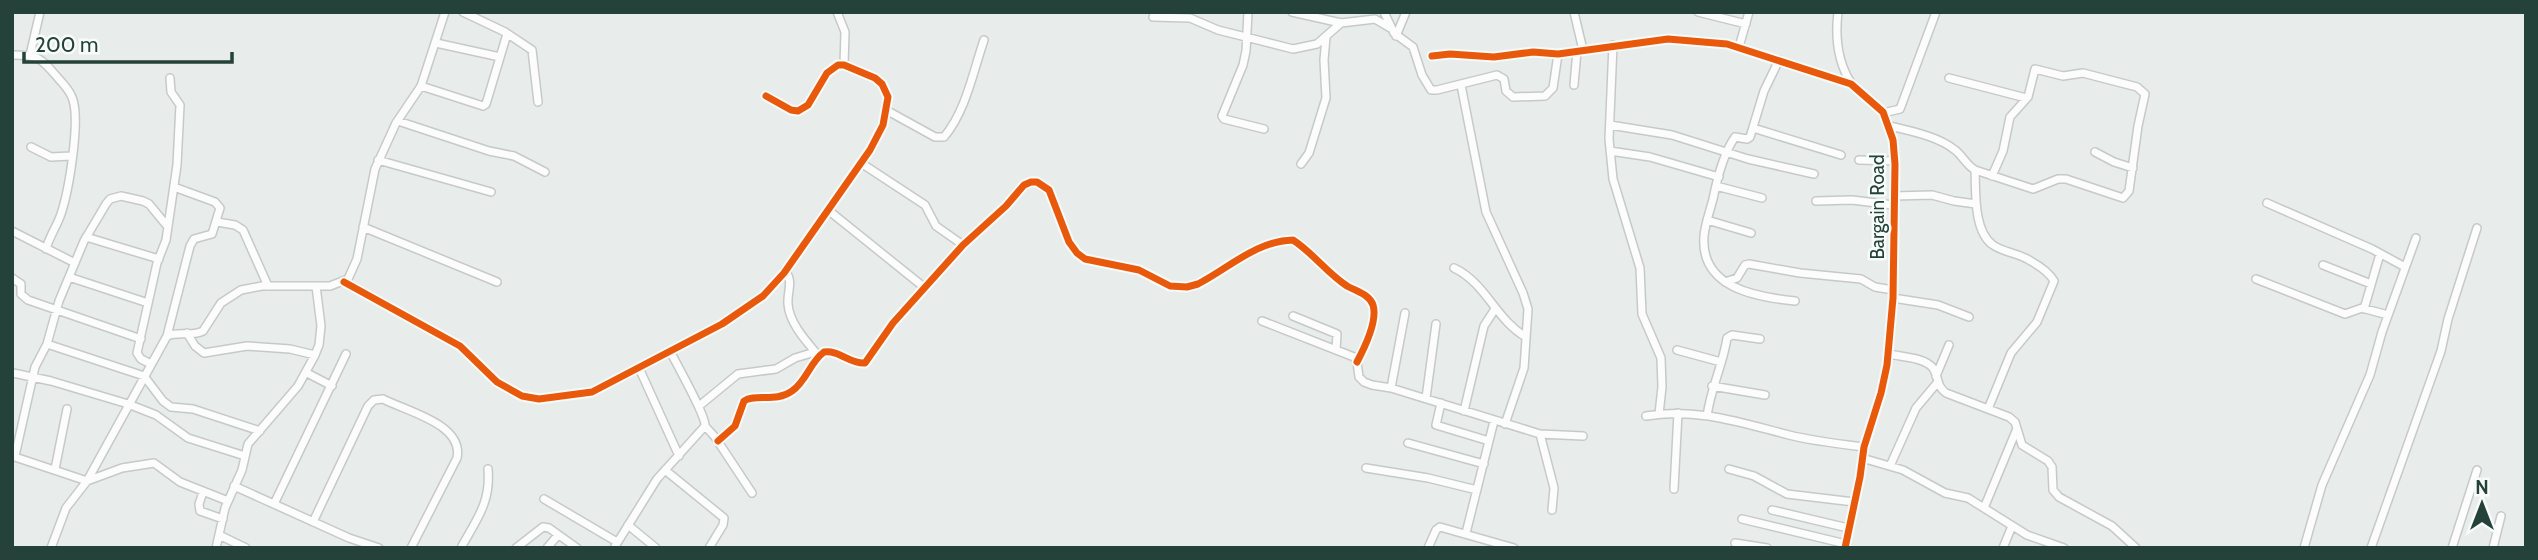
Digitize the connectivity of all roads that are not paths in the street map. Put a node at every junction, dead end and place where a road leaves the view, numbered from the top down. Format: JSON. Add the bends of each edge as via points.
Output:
{"nodes":[{"id":1,"x":40,"y":12,"type":"edge"},
{"id":2,"x":445,"y":12,"type":"edge"},
{"id":3,"x":463,"y":12,"type":"edge"},
{"id":4,"x":837,"y":12,"type":"edge"},
{"id":5,"x":1248,"y":12,"type":"edge"},
{"id":6,"x":1292,"y":12,"type":"edge"},
{"id":7,"x":1384,"y":12,"type":"edge"},
{"id":8,"x":1406,"y":12,"type":"edge"},
{"id":9,"x":1574,"y":12,"type":"edge"},
{"id":10,"x":1698,"y":12,"type":"edge"},
{"id":11,"x":1749,"y":12,"type":"edge"},
{"id":12,"x":1838,"y":12,"type":"edge"},
{"id":13,"x":1936,"y":12,"type":"edge"},
{"id":14,"x":1174,"y":15,"type":"edge"},
{"id":15,"x":1153,"y":17,"type":"dead end"},
{"id":16,"x":1341,"y":23,"type":"junction"},
{"id":17,"x":1746,"y":24,"type":"junction"},
{"id":18,"x":1394,"y":32,"type":"junction"},
{"id":19,"x":507,"y":34,"type":"junction"},
{"id":20,"x":1247,"y":37,"type":"junction"},
{"id":21,"x":1326,"y":37,"type":"junction"},
{"id":22,"x":984,"y":40,"type":"dead end"},
{"id":23,"x":436,"y":43,"type":"junction"},
{"id":24,"x":1613,"y":46,"type":"junction"},
{"id":25,"x":1739,"y":47,"type":"junction"},
{"id":26,"x":1580,"y":50,"type":"junction"},
{"id":27,"x":1558,"y":54,"type":"junction"},
{"id":28,"x":12,"y":55,"type":"edge"},
{"id":29,"x":30,"y":55,"type":"junction"},
{"id":30,"x":1432,"y":56,"type":"dead end"},
{"id":31,"x":500,"y":57,"type":"junction"},
{"id":32,"x":1779,"y":60,"type":"junction"},
{"id":33,"x":844,"y":65,"type":"junction"},
{"id":34,"x":170,"y":78,"type":"dead end"},
{"id":35,"x":1949,"y":78,"type":"dead end"},
{"id":36,"x":1851,"y":84,"type":"junction"},
{"id":37,"x":1461,"y":85,"type":"junction"},
{"id":38,"x":1574,"y":85,"type":"dead end"},
{"id":39,"x":421,"y":86,"type":"junction"},
{"id":40,"x":766,"y":96,"type":"dead end"},
{"id":41,"x":2026,"y":98,"type":"junction"},
{"id":42,"x":538,"y":102,"type":"dead end"},
{"id":43,"x":886,"y":110,"type":"junction"},
{"id":44,"x":1883,"y":113,"type":"junction"},
{"id":45,"x":397,"y":121,"type":"junction"},
{"id":46,"x":1611,"y":125,"type":"junction"},
{"id":47,"x":1889,"y":126,"type":"junction"},
{"id":48,"x":1753,"y":128,"type":"junction"},
{"id":49,"x":1264,"y":129,"type":"dead end"},
{"id":50,"x":31,"y":147,"type":"dead end"},
{"id":51,"x":1610,"y":151,"type":"junction"},
{"id":52,"x":1728,"y":152,"type":"junction"},
{"id":53,"x":2095,"y":152,"type":"dead end"},
{"id":54,"x":1841,"y":155,"type":"dead end"},
{"id":55,"x":71,"y":156,"type":"junction"},
{"id":56,"x":378,"y":160,"type":"junction"},
{"id":57,"x":1858,"y":160,"type":"dead end"},
{"id":58,"x":1895,"y":161,"type":"junction"},
{"id":59,"x":861,"y":163,"type":"junction"},
{"id":60,"x":1301,"y":164,"type":"dead end"},
{"id":61,"x":2133,"y":168,"type":"junction"},
{"id":62,"x":1975,"y":170,"type":"junction"},
{"id":63,"x":545,"y":172,"type":"dead end"},
{"id":64,"x":1814,"y":174,"type":"dead end"},
{"id":65,"x":1992,"y":176,"type":"junction"},
{"id":66,"x":1717,"y":182,"type":"junction"},
{"id":67,"x":174,"y":187,"type":"junction"},
{"id":68,"x":491,"y":192,"type":"dead end"},
{"id":69,"x":1894,"y":196,"type":"junction"},
{"id":70,"x":1762,"y":198,"type":"dead end"},
{"id":71,"x":1816,"y":201,"type":"dead end"},
{"id":72,"x":2267,"y":203,"type":"dead end"},
{"id":73,"x":1976,"y":204,"type":"junction"},
{"id":74,"x":1893,"y":205,"type":"junction"},
{"id":75,"x":828,"y":210,"type":"junction"},
{"id":76,"x":1707,"y":220,"type":"junction"},
{"id":77,"x":217,"y":222,"type":"junction"},
{"id":78,"x":168,"y":227,"type":"junction"},
{"id":79,"x":363,"y":227,"type":"junction"},
{"id":80,"x":2477,"y":228,"type":"dead end"},
{"id":81,"x":12,"y":231,"type":"edge"},
{"id":82,"x":1751,"y":233,"type":"dead end"},
{"id":83,"x":86,"y":237,"type":"junction"},
{"id":84,"x":2416,"y":238,"type":"dead end"},
{"id":85,"x":963,"y":244,"type":"junction"},
{"id":86,"x":46,"y":248,"type":"junction"},
{"id":87,"x":2380,"y":254,"type":"junction"},
{"id":88,"x":159,"y":259,"type":"junction"},
{"id":89,"x":75,"y":263,"type":"junction"},
{"id":90,"x":2323,"y":265,"type":"dead end"},
{"id":91,"x":2405,"y":267,"type":"junction"},
{"id":92,"x":1454,"y":268,"type":"dead end"},
{"id":93,"x":786,"y":270,"type":"junction"},
{"id":94,"x":69,"y":277,"type":"junction"},
{"id":95,"x":12,"y":278,"type":"edge"},
{"id":96,"x":2256,"y":279,"type":"dead end"},
{"id":97,"x":344,"y":282,"type":"junction"},
{"id":98,"x":497,"y":282,"type":"dead end"},
{"id":99,"x":1725,"y":282,"type":"junction"},
{"id":100,"x":2371,"y":284,"type":"junction"},
{"id":101,"x":268,"y":286,"type":"junction"},
{"id":102,"x":316,"y":286,"type":"junction"},
{"id":103,"x":925,"y":288,"type":"junction"},
{"id":104,"x":1893,"y":294,"type":"junction"},
{"id":105,"x":1795,"y":301,"type":"dead end"},
{"id":106,"x":148,"y":303,"type":"junction"},
{"id":107,"x":1495,"y":309,"type":"junction"},
{"id":108,"x":2364,"y":309,"type":"junction"},
{"id":109,"x":57,"y":310,"type":"junction"},
{"id":110,"x":1405,"y":313,"type":"dead end"},
{"id":111,"x":2388,"y":315,"type":"junction"},
{"id":112,"x":1293,"y":316,"type":"dead end"},
{"id":113,"x":1969,"y":317,"type":"dead end"},
{"id":114,"x":1262,"y":321,"type":"dead end"},
{"id":115,"x":1436,"y":324,"type":"dead end"},
{"id":116,"x":187,"y":333,"type":"junction"},
{"id":117,"x":167,"y":336,"type":"junction"},
{"id":118,"x":1526,"y":337,"type":"junction"},
{"id":119,"x":141,"y":339,"type":"junction"},
{"id":120,"x":1760,"y":340,"type":"dead end"},
{"id":121,"x":47,"y":344,"type":"junction"},
{"id":122,"x":1949,"y":345,"type":"dead end"},
{"id":123,"x":1336,"y":350,"type":"junction"},
{"id":124,"x":1677,"y":350,"type":"dead end"},
{"id":125,"x":670,"y":351,"type":"junction"},
{"id":126,"x":346,"y":354,"type":"dead end"},
{"id":127,"x":817,"y":354,"type":"junction"},
{"id":128,"x":1889,"y":354,"type":"junction"},
{"id":129,"x":316,"y":355,"type":"junction"},
{"id":130,"x":1357,"y":362,"type":"junction"},
{"id":131,"x":1721,"y":362,"type":"junction"},
{"id":132,"x":151,"y":364,"type":"junction"},
{"id":133,"x":639,"y":368,"type":"junction"},
{"id":134,"x":13,"y":373,"type":"edge"},
{"id":135,"x":307,"y":373,"type":"junction"},
{"id":136,"x":144,"y":376,"type":"junction"},
{"id":137,"x":33,"y":377,"type":"junction"},
{"id":138,"x":1937,"y":380,"type":"junction"},
{"id":139,"x":332,"y":386,"type":"junction"},
{"id":140,"x":1712,"y":386,"type":"junction"},
{"id":141,"x":1391,"y":388,"type":"junction"},
{"id":142,"x":1765,"y":395,"type":"dead end"},
{"id":143,"x":1426,"y":398,"type":"junction"},
{"id":144,"x":1441,"y":403,"type":"junction"},
{"id":145,"x":128,"y":404,"type":"junction"},
{"id":146,"x":699,"y":406,"type":"junction"},
{"id":147,"x":1988,"y":408,"type":"junction"},
{"id":148,"x":66,"y":409,"type":"dead end"},
{"id":149,"x":1464,"y":411,"type":"junction"},
{"id":150,"x":1678,"y":413,"type":"junction"},
{"id":151,"x":1659,"y":414,"type":"junction"},
{"id":152,"x":1646,"y":416,"type":"dead end"},
{"id":153,"x":1707,"y":416,"type":"junction"},
{"id":154,"x":1494,"y":421,"type":"junction"},
{"id":155,"x":1506,"y":424,"type":"junction"},
{"id":156,"x":705,"y":426,"type":"junction"},
{"id":157,"x":2017,"y":428,"type":"junction"},
{"id":158,"x":260,"y":431,"type":"junction"},
{"id":159,"x":1540,"y":434,"type":"junction"},
{"id":160,"x":1583,"y":436,"type":"dead end"},
{"id":161,"x":718,"y":441,"type":"junction"},
{"id":162,"x":1489,"y":441,"type":"junction"},
{"id":163,"x":1408,"y":443,"type":"dead end"},
{"id":164,"x":1864,"y":447,"type":"junction"},
{"id":165,"x":13,"y":456,"type":"edge"},
{"id":166,"x":245,"y":456,"type":"junction"},
{"id":167,"x":679,"y":456,"type":"junction"},
{"id":168,"x":1862,"y":458,"type":"junction"},
{"id":169,"x":1484,"y":464,"type":"junction"},
{"id":170,"x":1890,"y":466,"type":"junction"},
{"id":171,"x":1366,"y":468,"type":"dead end"},
{"id":172,"x":55,"y":469,"type":"junction"},
{"id":173,"x":488,"y":469,"type":"dead end"},
{"id":174,"x":1729,"y":469,"type":"dead end"},
{"id":175,"x":665,"y":470,"type":"junction"},
{"id":176,"x":2477,"y":470,"type":"dead end"},
{"id":177,"x":87,"y":481,"type":"junction"},
{"id":178,"x":234,"y":486,"type":"junction"},
{"id":179,"x":1674,"y":489,"type":"dead end"},
{"id":180,"x":1477,"y":490,"type":"junction"},
{"id":181,"x":203,"y":492,"type":"junction"},
{"id":182,"x":752,"y":493,"type":"dead end"},
{"id":183,"x":544,"y":499,"type":"dead end"},
{"id":184,"x":228,"y":501,"type":"junction"},
{"id":185,"x":1854,"y":502,"type":"junction"},
{"id":186,"x":274,"y":504,"type":"junction"},
{"id":187,"x":1984,"y":508,"type":"junction"},
{"id":188,"x":1552,"y":510,"type":"dead end"},
{"id":189,"x":1772,"y":510,"type":"dead end"},
{"id":190,"x":2501,"y":516,"type":"dead end"},
{"id":191,"x":223,"y":519,"type":"junction"},
{"id":192,"x":1742,"y":519,"type":"dead end"},
{"id":193,"x":313,"y":522,"type":"junction"},
{"id":194,"x":628,"y":525,"type":"junction"},
{"id":195,"x":2012,"y":526,"type":"junction"},
{"id":196,"x":1848,"y":528,"type":"junction"},
{"id":197,"x":1466,"y":533,"type":"junction"},
{"id":198,"x":219,"y":535,"type":"junction"},
{"id":199,"x":558,"y":535,"type":"junction"},
{"id":200,"x":1735,"y":544,"type":"dead end"},
{"id":201,"x":616,"y":545,"type":"edge"},
{"id":202,"x":1845,"y":546,"type":"edge"},
{"id":203,"x":710,"y":547,"type":"edge"},
{"id":204,"x":51,"y":548,"type":"edge"},
{"id":205,"x":216,"y":548,"type":"edge"},
{"id":206,"x":246,"y":548,"type":"edge"},
{"id":207,"x":379,"y":548,"type":"edge"},
{"id":208,"x":411,"y":548,"type":"edge"},
{"id":209,"x":461,"y":548,"type":"edge"},
{"id":210,"x":516,"y":548,"type":"edge"},
{"id":211,"x":547,"y":548,"type":"edge"},
{"id":212,"x":577,"y":548,"type":"edge"},
{"id":213,"x":656,"y":548,"type":"edge"},
{"id":214,"x":1428,"y":548,"type":"edge"},
{"id":215,"x":1514,"y":548,"type":"edge"},
{"id":216,"x":1767,"y":548,"type":"edge"},
{"id":217,"x":2003,"y":548,"type":"edge"},
{"id":218,"x":2064,"y":548,"type":"edge"},
{"id":219,"x":2136,"y":548,"type":"edge"},
{"id":220,"x":2304,"y":548,"type":"edge"},
{"id":221,"x":2371,"y":548,"type":"edge"},
{"id":222,"x":2452,"y":548,"type":"edge"},
{"id":223,"x":2493,"y":548,"type":"edge"}],
"edges":[{"from":1,"to":29,"type":"street"},
{"from":2,"to":23,"type":"street"},
{"from":3,"to":19,"type":"street"},
{"from":4,"to":33,"type":"street","via":[[845,32]]},
{"from":5,"to":20,"type":"street"},
{"from":6,"to":16,"type":"street"},
{"from":7,"to":18,"type":"street"},
{"from":8,"to":18,"type":"street"},
{"from":9,"to":26,"type":"street"},
{"from":10,"to":17,"type":"street"},
{"from":11,"to":17,"type":"street"},
{"from":12,"to":36,"type":"street","via":[[1838,52]]},
{"from":13,"to":44,"type":"street","via":[[1900,109]]},
{"from":14,"to":15,"type":"street"},
{"from":14,"to":20,"type":"street"},
{"from":16,"to":18,"type":"street","via":[[1375,19]]},
{"from":16,"to":21,"type":"street"},
{"from":17,"to":25,"type":"street"},
{"from":18,"to":37,"type":"street","via":[[1413,47],[1431,90]]},
{"from":19,"to":31,"type":"street"},
{"from":19,"to":42,"type":"street","via":[[532,50]]},
{"from":20,"to":21,"type":"street","via":[[1293,50]]},
{"from":20,"to":49,"type":"street","via":[[1243,65],[1222,116]]},
{"from":21,"to":60,"type":"street","via":[[1326,97],[1309,153]]},
{"from":22,"to":43,"type":"street","via":[[961,107],[944,137],[935,137]]},
{"from":23,"to":31,"type":"street"},
{"from":23,"to":39,"type":"street"},
{"from":24,"to":25,"type":"street","name":"Bargain Road","via":[[1682,40]]},
{"from":24,"to":26,"type":"street","name":"Bargain Road"},
{"from":24,"to":46,"type":"street"},
{"from":25,"to":32,"type":"street","name":"Bargain Road"},
{"from":26,"to":27,"type":"street","name":"Bargain Road"},
{"from":26,"to":38,"type":"street"},
{"from":27,"to":30,"type":"street","name":"Bargain Road"},
{"from":27,"to":37,"type":"street","via":[[1553,89],[1545,96],[1513,97],[1497,75]]},
{"from":28,"to":29,"type":"street"},
{"from":29,"to":55,"type":"street","via":[[44,61],[73,99]]},
{"from":31,"to":39,"type":"street","via":[[483,106]]},
{"from":32,"to":36,"type":"street","name":"Bargain Road"},
{"from":32,"to":48,"type":"street"},
{"from":33,"to":40,"type":"street","via":[[827,73],[808,105],[798,111]]},
{"from":33,"to":43,"type":"street","via":[[882,84]]},
{"from":34,"to":67,"type":"street","via":[[181,112]]},
{"from":35,"to":41,"type":"street"},
{"from":36,"to":44,"type":"street","name":"Bargain Road"},
{"from":37,"to":118,"type":"street","via":[[1486,212],[1527,301]]},
{"from":39,"to":45,"type":"street"},
{"from":41,"to":61,"type":"street","via":[[2035,69],[2063,76],[2083,73],[2142,90]]},
{"from":41,"to":65,"type":"street","via":[[2010,117]]},
{"from":43,"to":59,"type":"street","via":[[878,136]]},
{"from":44,"to":47,"type":"street","name":"Bargain Road"},
{"from":45,"to":56,"type":"street"},
{"from":45,"to":63,"type":"street","via":[[513,156]]},
{"from":46,"to":51,"type":"street"},
{"from":46,"to":52,"type":"street","via":[[1654,131]]},
{"from":47,"to":58,"type":"street","name":"Bargain Road"},
{"from":47,"to":62,"type":"street","via":[[1942,142]]},
{"from":48,"to":52,"type":"street","via":[[1747,139],[1735,137]]},
{"from":48,"to":54,"type":"street"},
{"from":50,"to":55,"type":"street","via":[[51,157]]},
{"from":51,"to":66,"type":"street","via":[[1650,157]]},
{"from":51,"to":151,"type":"street","via":[[1613,179],[1640,268],[1642,314],[1661,358]]},
{"from":52,"to":64,"type":"street"},
{"from":52,"to":66,"type":"street"},
{"from":53,"to":61,"type":"street"},
{"from":55,"to":86,"type":"street","via":[[62,211]]},
{"from":56,"to":68,"type":"street"},
{"from":56,"to":79,"type":"street"},
{"from":57,"to":58,"type":"street"},
{"from":58,"to":69,"type":"street","name":"Bargain Road"},
{"from":59,"to":75,"type":"street"},
{"from":59,"to":85,"type":"street","via":[[925,205],[936,226]]},
{"from":61,"to":65,"type":"street","via":[[2123,198],[2066,179],[2033,189]]},
{"from":62,"to":65,"type":"street"},
{"from":62,"to":73,"type":"street"},
{"from":66,"to":70,"type":"street"},
{"from":66,"to":76,"type":"street"},
{"from":67,"to":77,"type":"street","via":[[218,204]]},
{"from":67,"to":78,"type":"street"},
{"from":69,"to":73,"type":"street","via":[[1932,195]]},
{"from":69,"to":74,"type":"street","name":"Bargain Road"},
{"from":71,"to":74,"type":"street"},
{"from":72,"to":87,"type":"street"},
{"from":73,"to":147,"type":"street","via":[[1986,239],[2036,264],[2054,281],[2037,322],[2011,354]]},
{"from":74,"to":104,"type":"street","name":"Bargain Road"},
{"from":75,"to":93,"type":"street"},
{"from":75,"to":103,"type":"street"},
{"from":76,"to":82,"type":"street"},
{"from":76,"to":99,"type":"street","via":[[1707,255]]},
{"from":77,"to":101,"type":"street","via":[[243,230]]},
{"from":77,"to":117,"type":"street","via":[[212,234],[194,239],[190,246]]},
{"from":78,"to":83,"type":"street","via":[[149,204],[128,196],[115,197]]},
{"from":78,"to":88,"type":"street"},
{"from":79,"to":97,"type":"street","via":[[355,266]]},
{"from":79,"to":98,"type":"street"},
{"from":80,"to":221,"type":"street","via":[[2441,351]]},
{"from":81,"to":86,"type":"street"},
{"from":83,"to":88,"type":"street"},
{"from":83,"to":89,"type":"street"},
{"from":84,"to":91,"type":"street"},
{"from":85,"to":103,"type":"street"},
{"from":85,"to":130,"type":"street","via":[[1031,182],[1049,190],[1069,242],[1085,259],[1139,270],[1170,286],[1198,284],[1257,249],[1293,240],[1373,303],[1374,316]]},
{"from":86,"to":89,"type":"street"},
{"from":87,"to":91,"type":"street"},
{"from":87,"to":100,"type":"street"},
{"from":88,"to":106,"type":"street"},
{"from":89,"to":94,"type":"street"},
{"from":90,"to":100,"type":"street"},
{"from":91,"to":111,"type":"street"},
{"from":92,"to":107,"type":"street","via":[[1474,280]]},
{"from":93,"to":125,"type":"street","via":[[742,312]]},
{"from":93,"to":127,"type":"street","via":[[791,281],[788,305],[792,318]]},
{"from":94,"to":106,"type":"street"},
{"from":94,"to":109,"type":"street"},
{"from":95,"to":109,"type":"street","via":[[22,284],[23,297]]},
{"from":96,"to":108,"type":"street","via":[[2345,314]]},
{"from":97,"to":102,"type":"street"},
{"from":97,"to":133,"type":"street","via":[[460,346],[497,382],[522,396],[539,399],[581,394]]},
{"from":99,"to":104,"type":"street","via":[[1737,278],[1749,264],[1861,279]]},
{"from":99,"to":105,"type":"street","via":[[1752,295]]},
{"from":100,"to":108,"type":"street"},
{"from":101,"to":102,"type":"street"},
{"from":101,"to":116,"type":"street","via":[[227,297],[203,331]]},
{"from":102,"to":129,"type":"street","via":[[321,326]]},
{"from":103,"to":127,"type":"street","via":[[866,363],[849,361],[835,352]]},
{"from":104,"to":113,"type":"street"},
{"from":104,"to":128,"type":"street","name":"Bargain Road"},
{"from":106,"to":119,"type":"street"},
{"from":107,"to":118,"type":"street"},
{"from":107,"to":149,"type":"street","via":[[1484,326]]},
{"from":108,"to":111,"type":"street"},
{"from":109,"to":119,"type":"street"},
{"from":109,"to":121,"type":"street"},
{"from":110,"to":141,"type":"street"},
{"from":111,"to":220,"type":"street","via":[[2370,375],[2322,485]]},
{"from":112,"to":123,"type":"street","via":[[1338,334]]},
{"from":114,"to":123,"type":"street"},
{"from":115,"to":143,"type":"street"},
{"from":116,"to":117,"type":"street"},
{"from":116,"to":129,"type":"street","via":[[204,352],[247,346]]},
{"from":117,"to":132,"type":"street"},
{"from":118,"to":155,"type":"street","via":[[1524,368]]},
{"from":119,"to":132,"type":"street","via":[[139,356]]},
{"from":120,"to":131,"type":"street","via":[[1729,336]]},
{"from":121,"to":136,"type":"street"},
{"from":121,"to":137,"type":"street"},
{"from":122,"to":138,"type":"street"},
{"from":123,"to":130,"type":"street"},
{"from":124,"to":131,"type":"street"},
{"from":125,"to":133,"type":"street"},
{"from":125,"to":146,"type":"street"},
{"from":126,"to":139,"type":"street"},
{"from":127,"to":146,"type":"street","via":[[795,358],[776,369],[737,374]]},
{"from":127,"to":161,"type":"street","via":[[792,392],[748,398],[741,404],[735,426]]},
{"from":128,"to":138,"type":"street","via":[[1926,363]]},
{"from":128,"to":164,"type":"street","name":"Bargain Road"},
{"from":129,"to":135,"type":"street"},
{"from":130,"to":141,"type":"street","via":[[1363,382]]},
{"from":131,"to":140,"type":"street"},
{"from":132,"to":136,"type":"street"},
{"from":133,"to":167,"type":"street"},
{"from":134,"to":137,"type":"street"},
{"from":135,"to":139,"type":"street"},
{"from":135,"to":158,"type":"street"},
{"from":136,"to":145,"type":"street"},
{"from":136,"to":158,"type":"street","via":[[171,407]]},
{"from":137,"to":145,"type":"street"},
{"from":137,"to":165,"type":"street"},
{"from":138,"to":147,"type":"street","via":[[1946,393]]},
{"from":138,"to":170,"type":"street","via":[[1916,408]]},
{"from":139,"to":186,"type":"street"},
{"from":140,"to":142,"type":"street"},
{"from":140,"to":153,"type":"street"},
{"from":141,"to":143,"type":"street"},
{"from":143,"to":144,"type":"street"},
{"from":144,"to":149,"type":"street"},
{"from":144,"to":162,"type":"street","via":[[1436,425]]},
{"from":145,"to":166,"type":"street","via":[[156,415],[195,441]]},
{"from":145,"to":177,"type":"street"},
{"from":146,"to":156,"type":"street"},
{"from":147,"to":157,"type":"street","via":[[2009,417]]},
{"from":148,"to":172,"type":"street"},
{"from":149,"to":154,"type":"street"},
{"from":150,"to":151,"type":"street"},
{"from":150,"to":153,"type":"street"},
{"from":150,"to":179,"type":"street"},
{"from":151,"to":152,"type":"street"},
{"from":153,"to":164,"type":"street"},
{"from":154,"to":155,"type":"street"},
{"from":154,"to":162,"type":"street"},
{"from":155,"to":159,"type":"street"},
{"from":156,"to":161,"type":"street"},
{"from":156,"to":167,"type":"street"},
{"from":157,"to":187,"type":"street"},
{"from":157,"to":219,"type":"street","via":[[2022,445],[2052,467],[2053,491],[2112,526]]},
{"from":158,"to":166,"type":"street","via":[[248,444]]},
{"from":159,"to":160,"type":"street"},
{"from":159,"to":188,"type":"street","via":[[1554,488]]},
{"from":161,"to":182,"type":"street"},
{"from":162,"to":169,"type":"street"},
{"from":163,"to":169,"type":"street"},
{"from":164,"to":168,"type":"street","name":"Bargain Road"},
{"from":165,"to":172,"type":"street"},
{"from":166,"to":178,"type":"street"},
{"from":167,"to":175,"type":"street"},
{"from":168,"to":170,"type":"street"},
{"from":168,"to":185,"type":"street","name":"Bargain Road"},
{"from":169,"to":180,"type":"street"},
{"from":170,"to":187,"type":"street"},
{"from":171,"to":180,"type":"street"},
{"from":172,"to":177,"type":"street"},
{"from":173,"to":209,"type":"street","via":[[485,504]]},
{"from":174,"to":185,"type":"street","via":[[1787,494]]},
{"from":175,"to":194,"type":"street"},
{"from":175,"to":203,"type":"street","via":[[724,518]]},
{"from":176,"to":222,"type":"street"},
{"from":177,"to":181,"type":"street","via":[[154,463]]},
{"from":177,"to":204,"type":"street","via":[[66,508]]},
{"from":178,"to":184,"type":"street"},
{"from":178,"to":186,"type":"street"},
{"from":180,"to":197,"type":"street"},
{"from":181,"to":184,"type":"street"},
{"from":181,"to":191,"type":"street","via":[[200,511]]},
{"from":183,"to":201,"type":"street"},
{"from":184,"to":191,"type":"street"},
{"from":185,"to":196,"type":"street","name":"Bargain Road"},
{"from":186,"to":193,"type":"street"},
{"from":187,"to":195,"type":"street"},
{"from":189,"to":196,"type":"street"},
{"from":190,"to":223,"type":"street"},
{"from":191,"to":198,"type":"street"},
{"from":192,"to":202,"type":"street"},
{"from":193,"to":207,"type":"street"},
{"from":193,"to":208,"type":"street","via":[[368,406],[383,399],[441,426],[458,446],[457,458]]},
{"from":194,"to":201,"type":"street"},
{"from":194,"to":213,"type":"street"},
{"from":195,"to":217,"type":"street"},
{"from":195,"to":218,"type":"street"},
{"from":196,"to":202,"type":"street","name":"Bargain Road"},
{"from":197,"to":214,"type":"street","via":[[1440,527]]},
{"from":197,"to":215,"type":"street"},
{"from":198,"to":205,"type":"street"},
{"from":198,"to":206,"type":"street"},
{"from":199,"to":210,"type":"street","via":[[543,527]]},
{"from":199,"to":211,"type":"street"},
{"from":199,"to":212,"type":"street"},
{"from":200,"to":216,"type":"street"}]}
